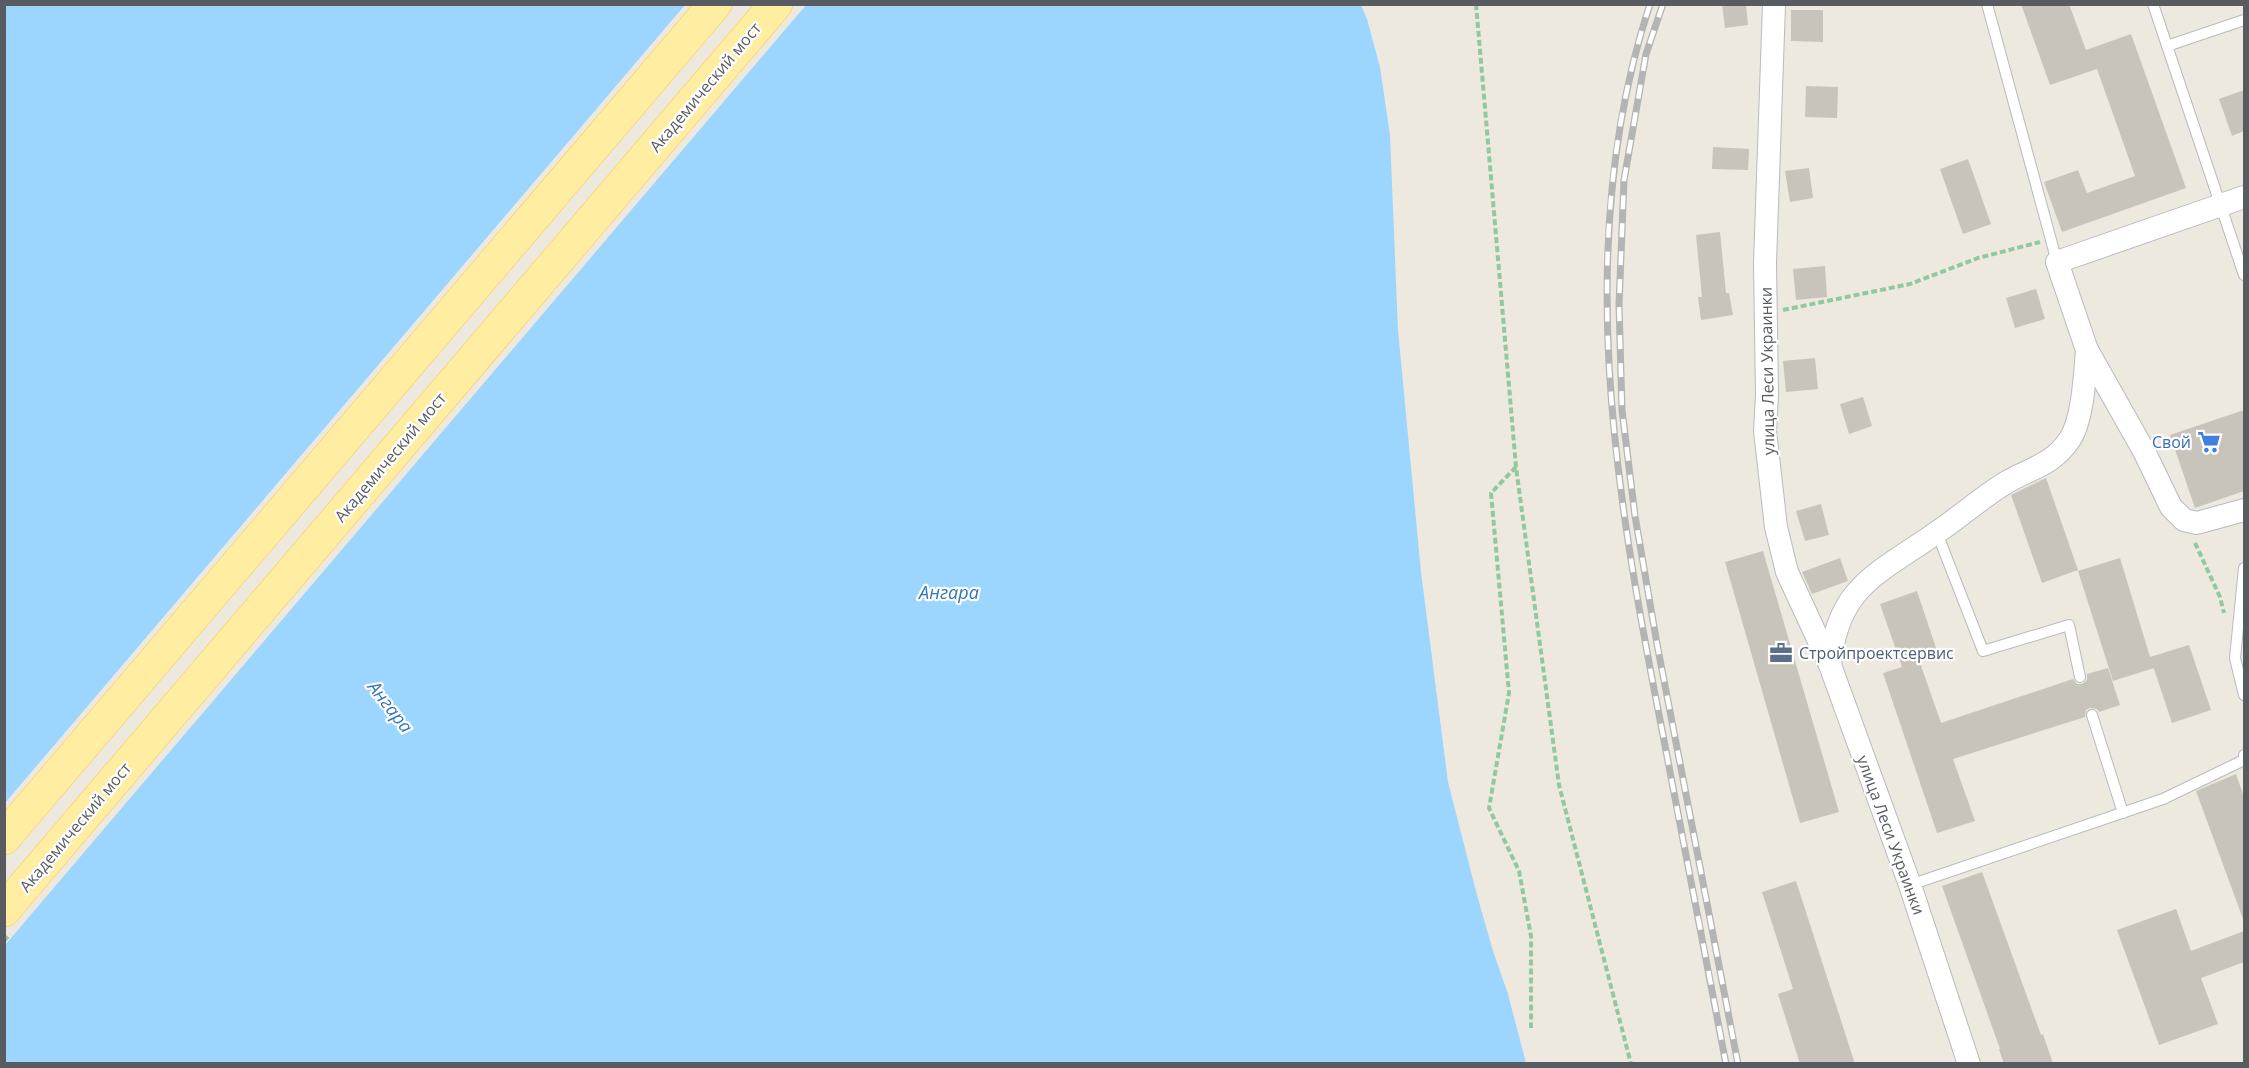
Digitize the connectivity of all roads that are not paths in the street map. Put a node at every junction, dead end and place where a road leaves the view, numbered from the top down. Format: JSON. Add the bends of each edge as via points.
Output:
{"nodes":[{"id":1,"x":715,"y":4,"type":"edge"},
{"id":2,"x":776,"y":4,"type":"edge"},
{"id":3,"x":1774,"y":4,"type":"edge"},
{"id":4,"x":1987,"y":4,"type":"edge"},
{"id":5,"x":2153,"y":4,"type":"edge"},
{"id":6,"x":2244,"y":20,"type":"edge"},
{"id":7,"x":2167,"y":46,"type":"junction"},
{"id":8,"x":2244,"y":197,"type":"edge"},
{"id":9,"x":2222,"y":205,"type":"junction"},
{"id":10,"x":2057,"y":262,"type":"junction"},
{"id":11,"x":2244,"y":275,"type":"edge"},
{"id":12,"x":2087,"y":350,"type":"junction"},
{"id":13,"x":2244,"y":513,"type":"edge"},
{"id":14,"x":1937,"y":533,"type":"junction"},
{"id":15,"x":2244,"y":568,"type":"edge"},
{"id":16,"x":1830,"y":665,"type":"junction"},
{"id":17,"x":2080,"y":677,"type":"dead end"},
{"id":18,"x":2244,"y":695,"type":"edge"},
{"id":19,"x":2092,"y":715,"type":"dead end"},
{"id":20,"x":2244,"y":755,"type":"edge"},
{"id":21,"x":2123,"y":813,"type":"junction"},
{"id":22,"x":4,"y":838,"type":"edge"},
{"id":23,"x":1910,"y":885,"type":"junction"},
{"id":24,"x":4,"y":910,"type":"edge"},
{"id":25,"x":1969,"y":1064,"type":"edge"}],
"edges":[{"from":1,"to":22,"type":"main road"},
{"from":2,"to":24,"type":"main road","name":"Академический мост"},
{"from":3,"to":16,"type":"street","name":"улица Леси Украинки","via":[[1765,431],[1776,527],[1787,572]]},
{"from":4,"to":10,"type":"lane"},
{"from":5,"to":7,"type":"lane"},
{"from":6,"to":7,"type":"lane"},
{"from":7,"to":9,"type":"lane"},
{"from":8,"to":9,"type":"street"},
{"from":9,"to":10,"type":"street"},
{"from":9,"to":11,"type":"lane"},
{"from":10,"to":12,"type":"street"},
{"from":12,"to":13,"type":"street","via":[[2171,507],[2184,520],[2198,523]]},
{"from":12,"to":14,"type":"street","via":[[2072,437],[2060,453],[2008,481]]},
{"from":14,"to":16,"type":"street","via":[[1890,563],[1848,601],[1838,622]]},
{"from":14,"to":17,"type":"lane","via":[[1983,651],[2069,626]]},
{"from":15,"to":18,"type":"lane","via":[[2235,658]]},
{"from":16,"to":23,"type":"street","name":"улица Леси Украинки"},
{"from":19,"to":21,"type":"lane"},
{"from":20,"to":21,"type":"lane","via":[[2244,760],[2163,799]]},
{"from":21,"to":23,"type":"lane"},
{"from":23,"to":25,"type":"street","name":"улица Леси Украинки"}]}
